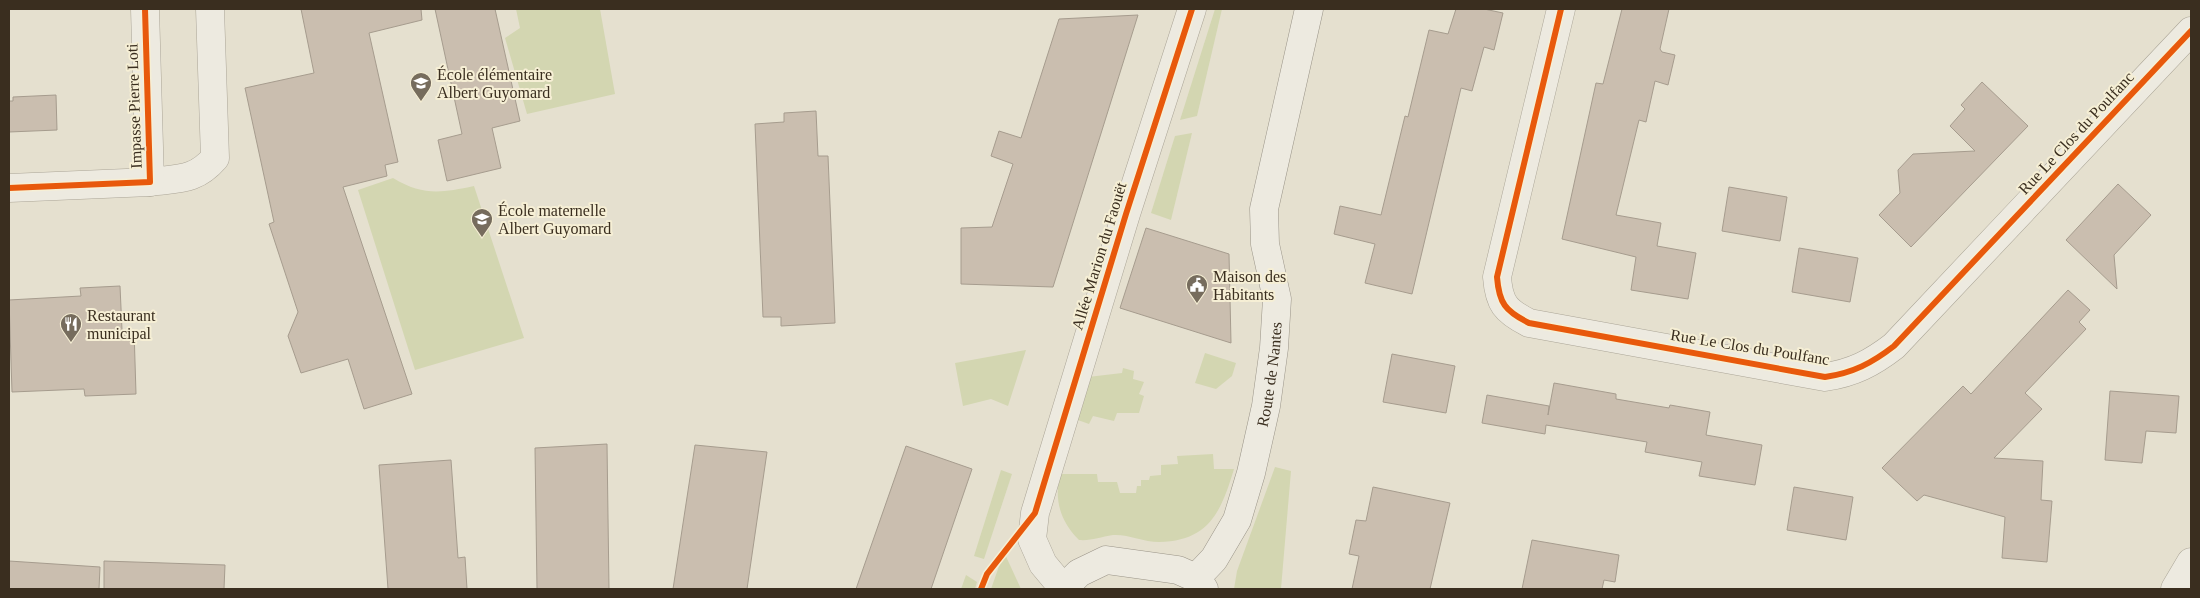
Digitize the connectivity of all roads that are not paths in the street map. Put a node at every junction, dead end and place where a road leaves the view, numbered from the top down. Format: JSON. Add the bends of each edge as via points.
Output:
{"nodes":[{"id":1,"x":145,"y":9,"type":"edge"},
{"id":2,"x":210,"y":9,"type":"edge"},
{"id":3,"x":1192,"y":9,"type":"edge"},
{"id":4,"x":1310,"y":9,"type":"edge"},
{"id":5,"x":1561,"y":9,"type":"edge"},
{"id":6,"x":2191,"y":32,"type":"edge"},
{"id":7,"x":150,"y":182,"type":"junction"},
{"id":8,"x":9,"y":188,"type":"edge"},
{"id":9,"x":2191,"y":562,"type":"edge"},
{"id":10,"x":1200,"y":584,"type":"edge"},
{"id":11,"x":1063,"y":589,"type":"edge"},
{"id":12,"x":2175,"y":589,"type":"edge"}],
"edges":[{"from":1,"to":7,"type":"street","name":"Impasse Pierre Loti"},
{"from":2,"to":7,"type":"street","name":"Impasse Pierre Loti","via":[[215,158],[204,170],[189,177]]},
{"from":3,"to":11,"type":"street","name":"Allée Marion du Faouët","via":[[1035,513],[1032,539],[1043,564]]},
{"from":4,"to":10,"type":"street","name":"Route de Nantes","via":[[1264,208],[1266,244],[1278,299],[1266,406],[1237,520]]},
{"from":5,"to":6,"type":"street","name":"Rue Le Clos du Poulfanc","via":[[1497,277],[1499,296],[1506,308],[1529,323],[1825,377],[1863,368],[1894,346]]},
{"from":7,"to":8,"type":"street","name":"Impasse Pierre Loti"},
{"from":9,"to":12,"type":"street"},
{"from":10,"to":11,"type":"street","via":[[1178,570],[1106,560],[1079,573]]}]}
